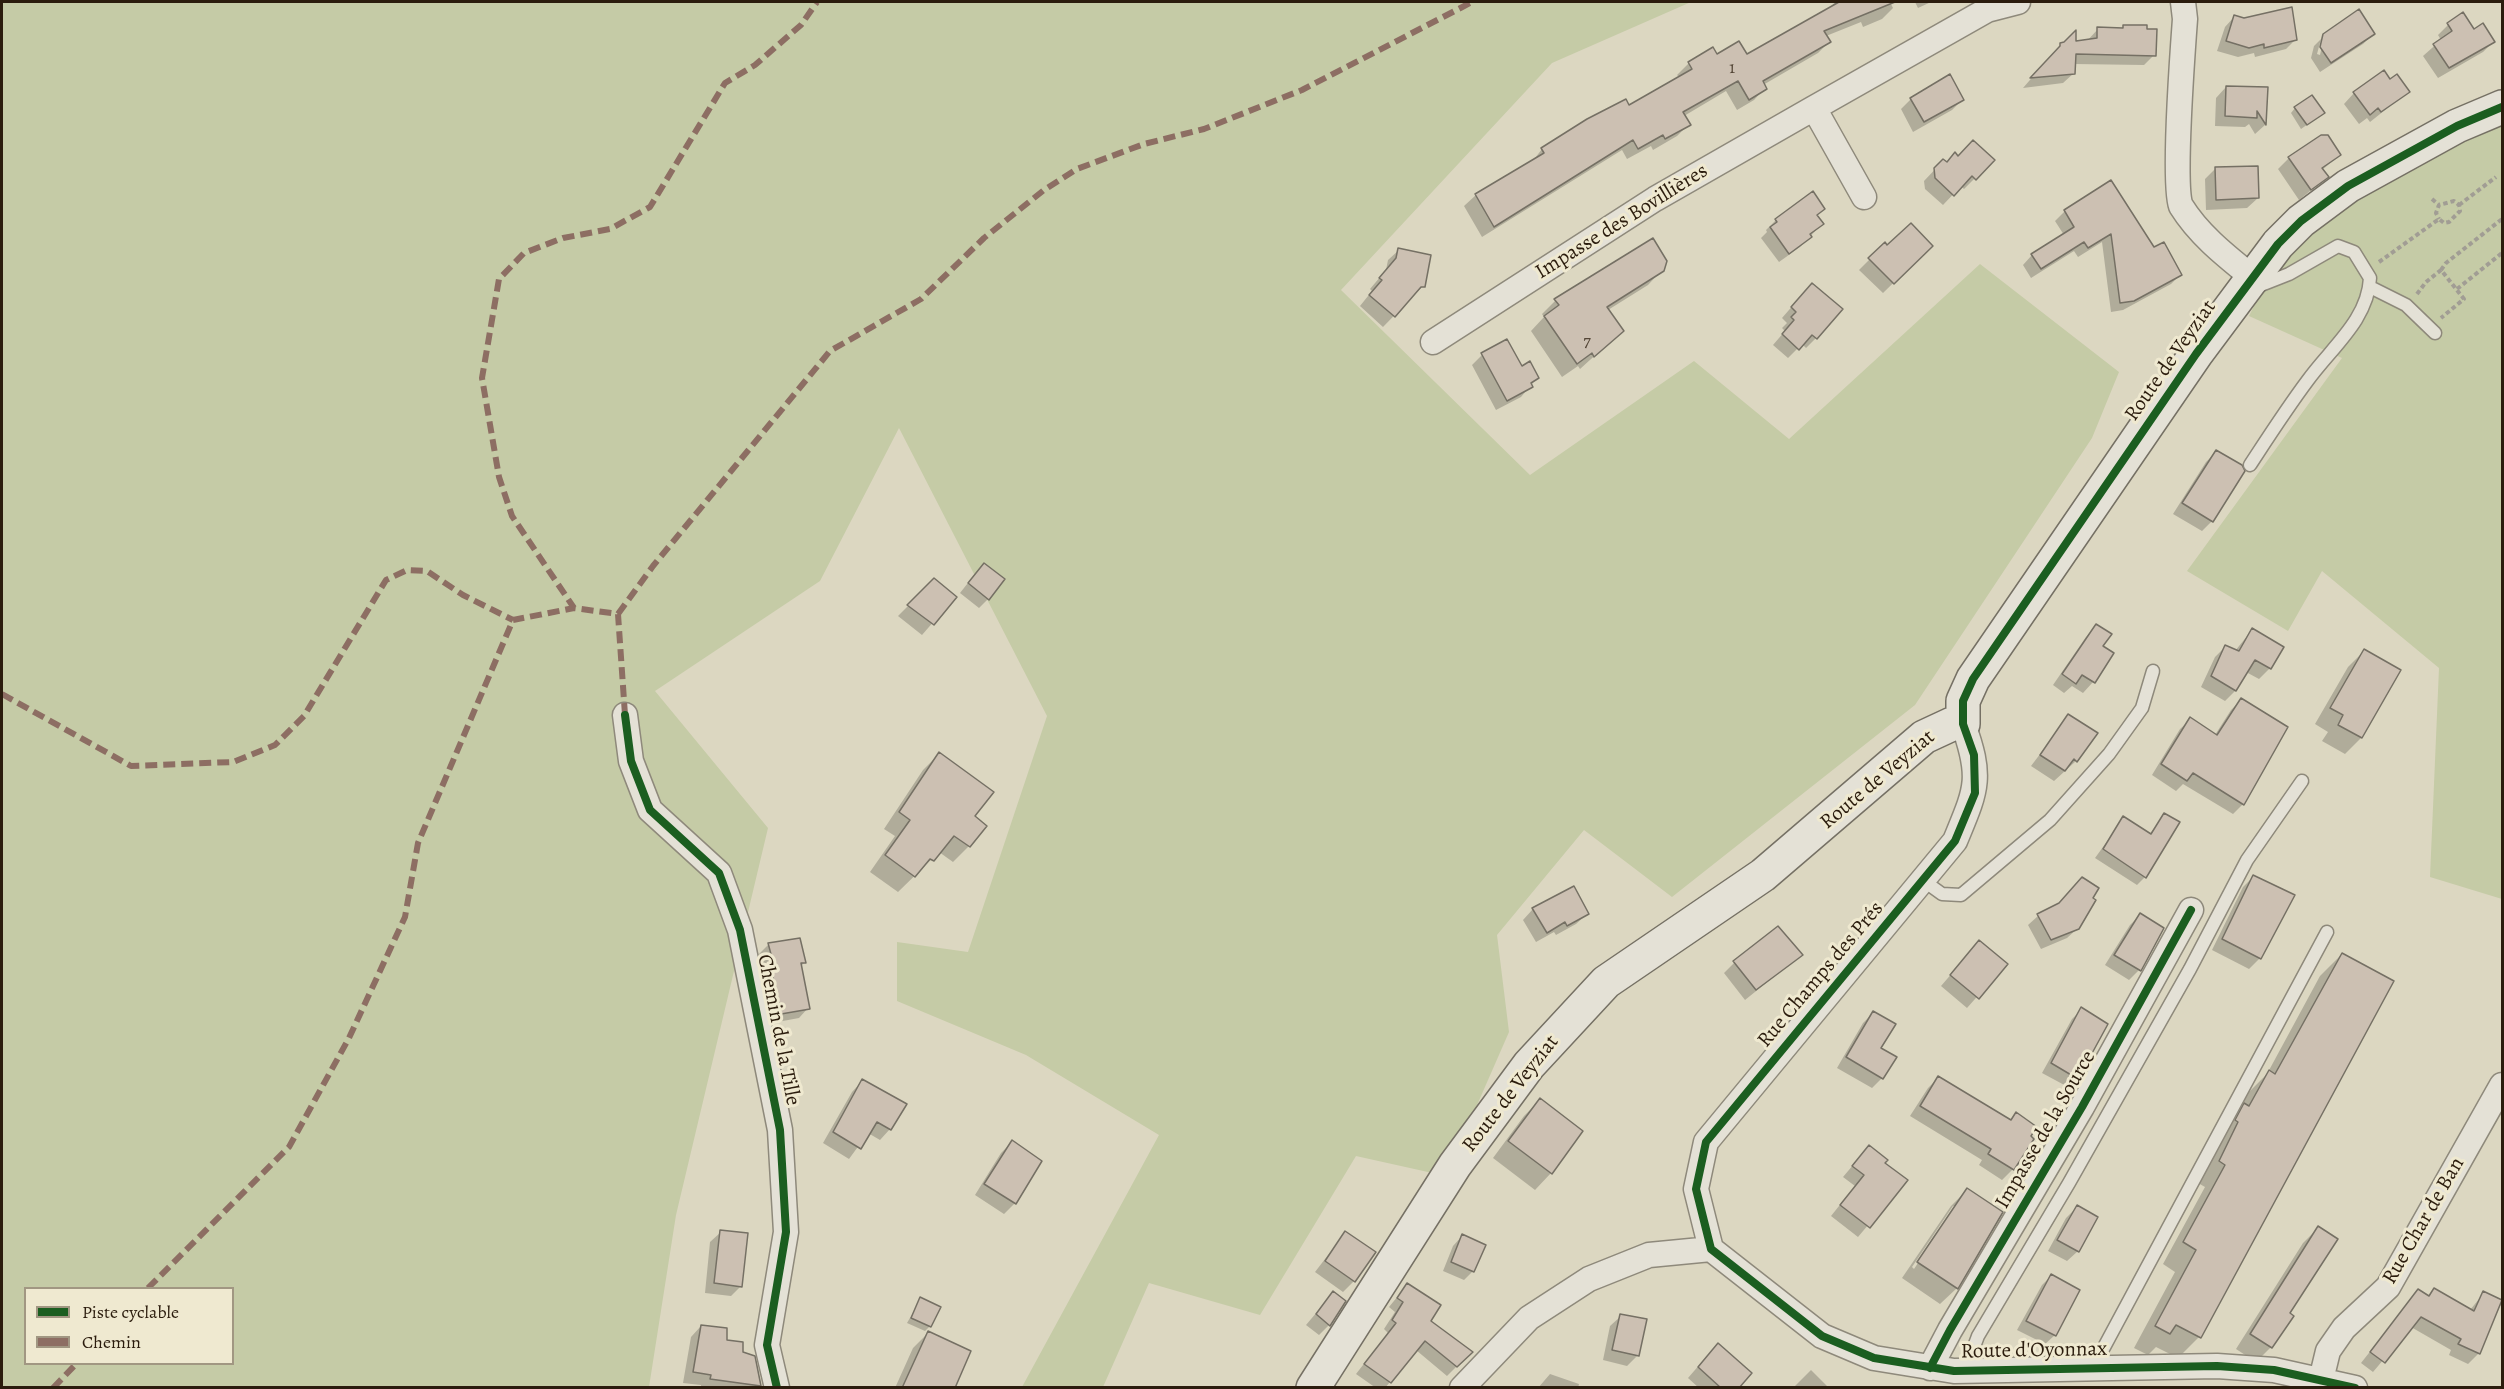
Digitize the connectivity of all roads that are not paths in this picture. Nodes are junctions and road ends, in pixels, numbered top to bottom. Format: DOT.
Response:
graph roads {
  1 [pos="2018,2"];
  2 [pos="2183,2"];
  3 [pos="2502,107"];
  4 [pos="1814,108"];
  5 [pos="1864,197"];
  6 [pos="2246,285"];
  7 [pos="2370,287"];
  8 [pos="2435,333"];
  9 [pos="1433,342"];
  10 [pos="2250,465"];
  11 [pos="2153,671"];
  12 [pos="625,715"];
  13 [pos="1963,724"];
  14 [pos="2302,782"];
  15 [pos="1924,881"];
  16 [pos="2191,910"];
  17 [pos="2326,932"];
  18 [pos="2502,1085"];
  19 [pos="1711,1249"];
  20 [pos="1930,1368"];
  21 [pos="2098,1368"];
  22 [pos="1956,1377"];
  23 [pos="2321,1380"];
  24 [pos="777,1388"];
  25 [pos="1313,1388"];
  26 [pos="1462,1388"];
  27 [pos="2355,1388"];
  1 -- 4 [label="street, Impasse des Bovillières"];
  2 -- 6 [label="street"];
  3 -- 6 [label="street, Route de Veyziat"];
  4 -- 5 [label="street"];
  4 -- 9 [label="street, Impasse des Bovillières"];
  6 -- 7 [label="lane"];
  6 -- 13 [label="street, Route de Veyziat"];
  7 -- 8 [label="lane"];
  7 -- 10 [label="lane"];
  11 -- 15 [label="lane"];
  12 -- 24 [label="street, Chemin de la Tille"];
  13 -- 15 [label="street, Rue Champs des Prés"];
  13 -- 25 [label="street, Route de Veyziat"];
  14 -- 22 [label="lane"];
  15 -- 19 [label="street, Rue Champs des Prés"];
  16 -- 20 [label="street, Impasse de la Source"];
  17 -- 21 [label="lane"];
  18 -- 23 [label="street, Rue Char de Ban"];
  19 -- 20 [label="street, Route d'Oyonnax"];
  19 -- 26 [label="street"];
  20 -- 22 [label="street, Route d'Oyonnax"];
  21 -- 22 [label="street, Route d'Oyonnax"];
  21 -- 23 [label="street, Route d'Oyonnax"];
  23 -- 27 [label="street, Route d'Oyonnax"];
}
